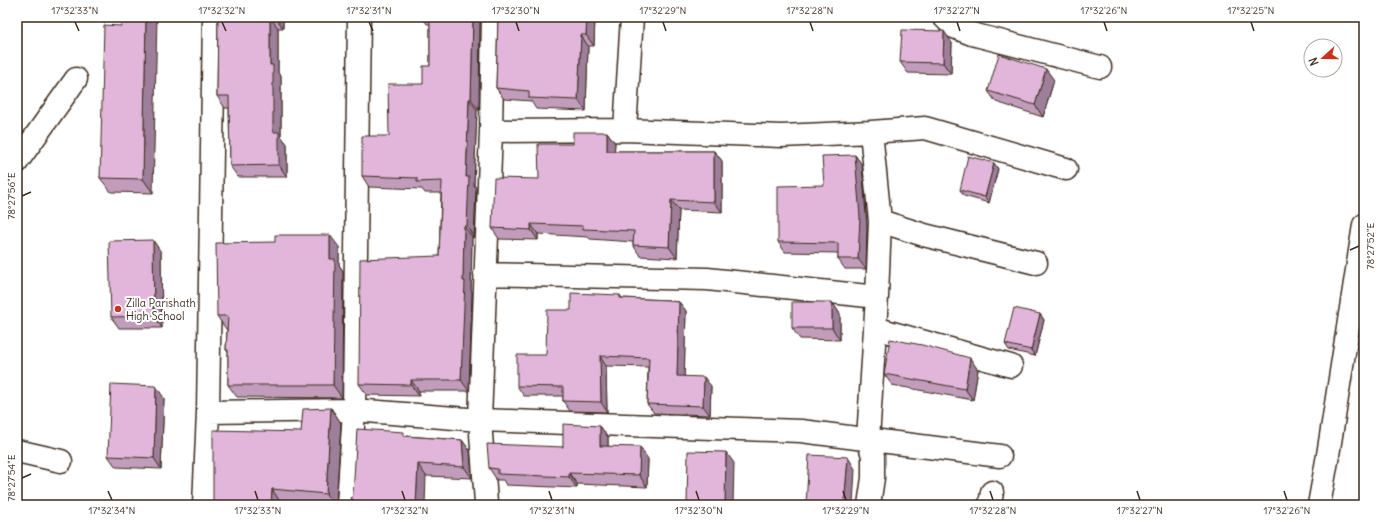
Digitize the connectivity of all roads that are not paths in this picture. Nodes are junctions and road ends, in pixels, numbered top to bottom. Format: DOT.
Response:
graph roads {
  1 [pos="214,17"];
  2 [pos="359,17"];
  3 [pos="492,17"];
  4 [pos="632,17"];
  5 [pos="944,17"];
  6 [pos="1100,67"];
  7 [pos="76,79"];
  8 [pos="626,130"];
  9 [pos="491,131"];
  10 [pos="871,132"];
  11 [pos="17,162"];
  12 [pos="1066,169"];
  13 [pos="880,221"];
  14 [pos="1364,225"];
  15 [pos="1036,264"];
  16 [pos="485,274"];
  17 [pos="877,296"];
  18 [pos="875,328"];
  19 [pos="1011,366"];
  20 [pos="354,410"];
  21 [pos="208,412"];
  22 [pos="480,420"];
  23 [pos="868,439"];
  24 [pos="17,451"];
  25 [pos="1000,456"];
  26 [pos="61,461"];
  27 [pos="486,503"];
  28 [pos="204,505"];
  29 [pos="348,505"];
  30 [pos="869,505"];
  31 [pos="1319,505"];
  1 -- 21 [label="street"];
  2 -- 20 [label="street"];
  3 -- 9 [label="street"];
  4 -- 8 [label="street"];
  5 -- 6 [label="street"];
  7 -- 11 [label="street"];
  8 -- 9 [label="street"];
  8 -- 10 [label="street"];
  9 -- 16 [label="street"];
  10 -- 12 [label="street"];
  10 -- 13 [label="street"];
  13 -- 15 [label="street"];
  13 -- 17 [label="street"];
  14 -- 31 [label="street"];
  16 -- 17 [label="street"];
  16 -- 22 [label="street"];
  17 -- 18 [label="street"];
  18 -- 19 [label="street"];
  18 -- 23 [label="street"];
  20 -- 21 [label="street"];
  20 -- 22 [label="street"];
  20 -- 29 [label="street"];
  21 -- 28 [label="street"];
  22 -- 23 [label="street"];
  22 -- 27 [label="street"];
  23 -- 25 [label="street"];
  23 -- 30 [label="street"];
  24 -- 26 [label="street"];
}
